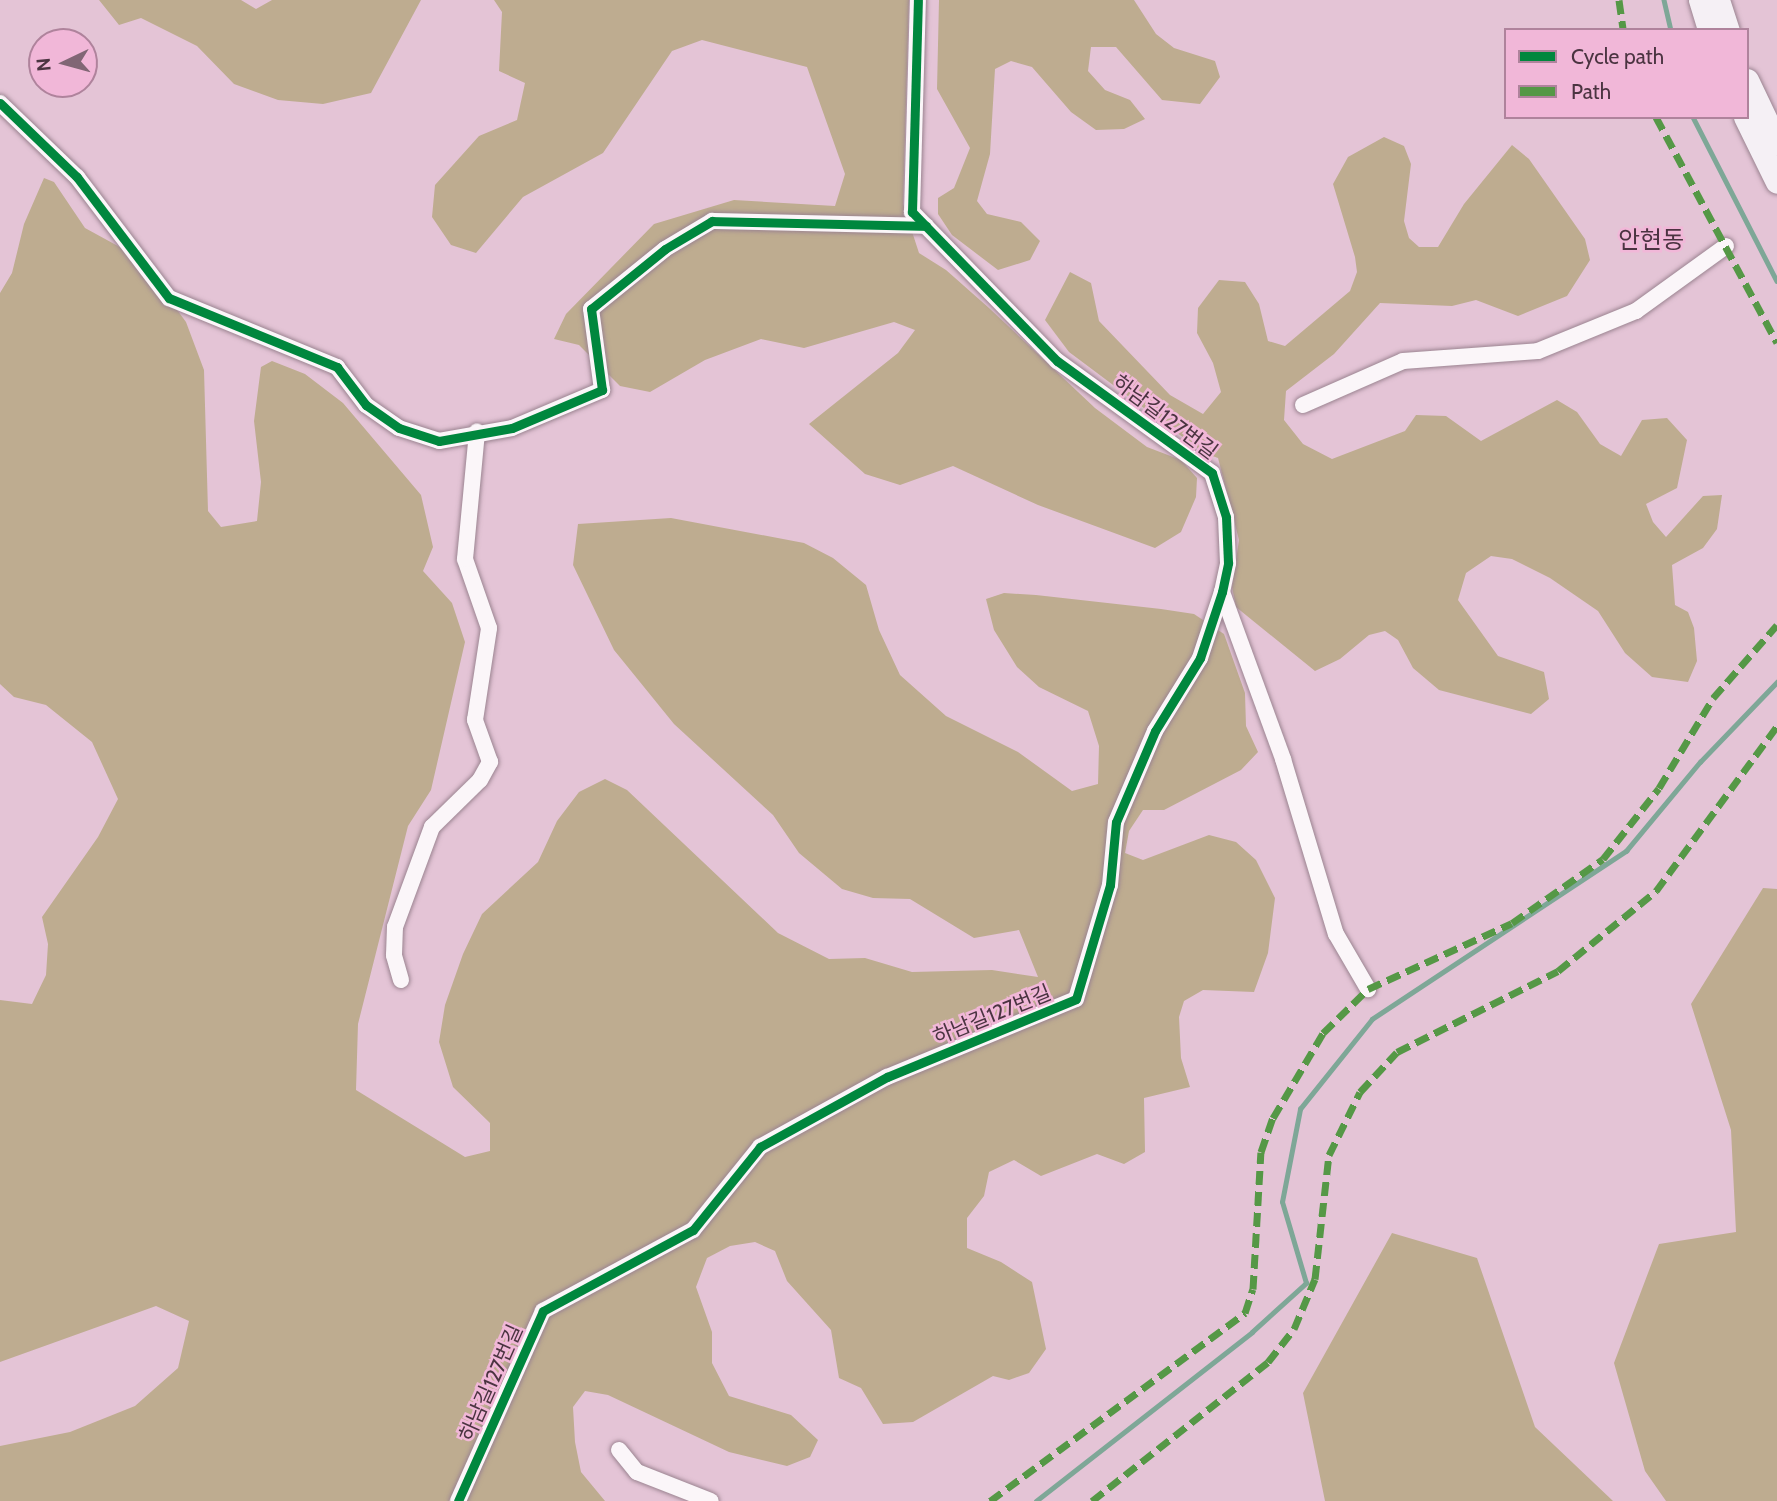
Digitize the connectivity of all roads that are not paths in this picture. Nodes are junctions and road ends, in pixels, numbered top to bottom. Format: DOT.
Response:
graph roads {
  1 [pos="918,0"];
  2 [pos="1700,0"];
  3 [pos="1718,0"];
  4 [pos="1708,28"];
  5 [pos="1727,28"];
  6 [pos="1749,84"];
  7 [pos="0,103"];
  8 [pos="1746,119"];
  9 [pos="1777,143"];
  10 [pos="1777,182"];
  11 [pos="926,226"];
  12 [pos="1726,246"];
  13 [pos="1303,405"];
  14 [pos="477,432"];
  15 [pos="1222,592"];
  16 [pos="401,980"];
  17 [pos="1368,989"];
  18 [pos="619,1450"];
  19 [pos="458,1501"];
  20 [pos="710,1501"];
  1 -- 11 [label="street, 하남길127번길"];
  2 -- 4 [label="street"];
  3 -- 5 [label="street"];
  6 -- 9 [label="street"];
  7 -- 14 [label="street"];
  8 -- 10 [label="street"];
  11 -- 14 [label="street"];
  11 -- 15 [label="street, 하남길127번길"];
  12 -- 13 [label="street"];
  14 -- 16 [label="street"];
  15 -- 17 [label="street"];
  15 -- 19 [label="street, 하남길127번길"];
  18 -- 20 [label="street"];
}
